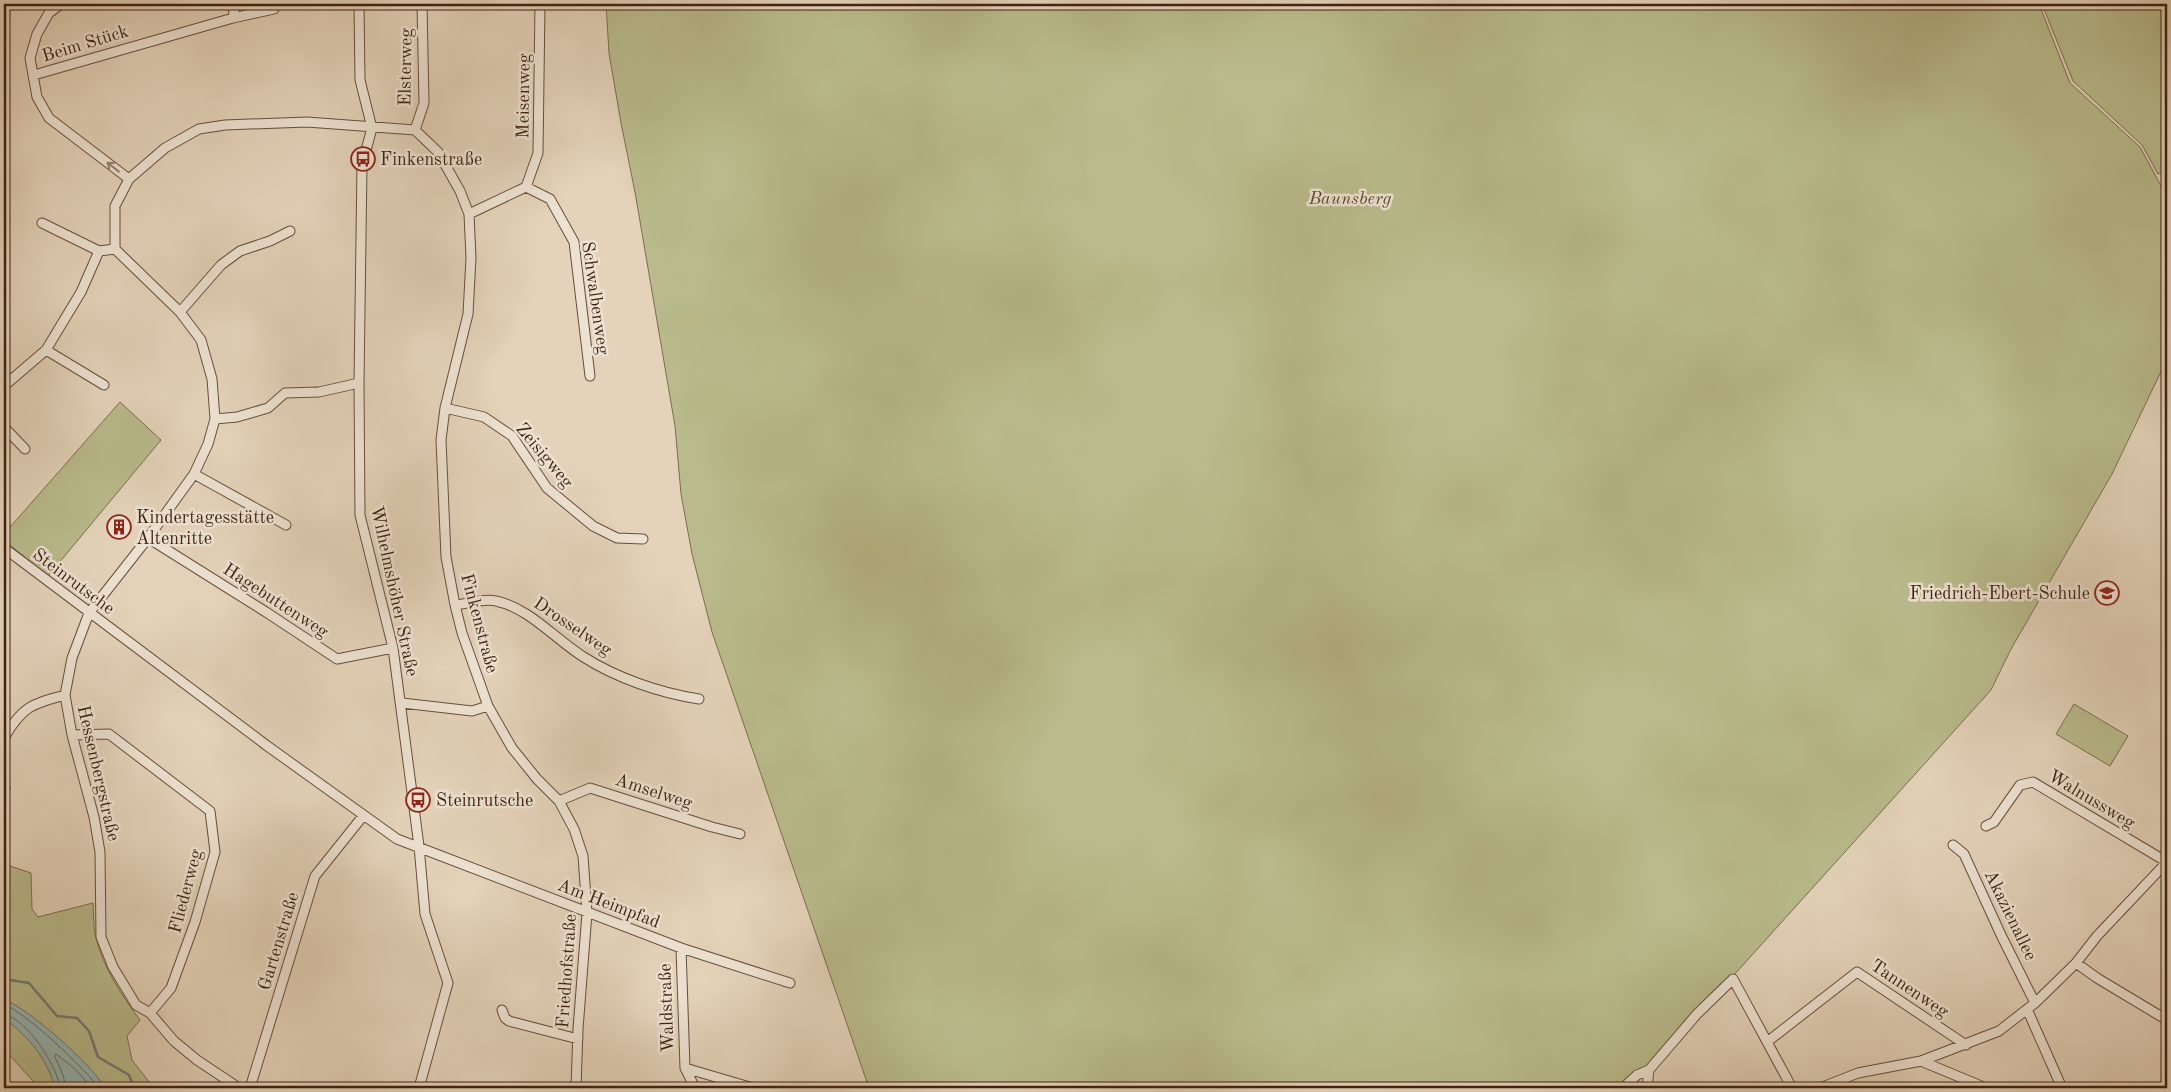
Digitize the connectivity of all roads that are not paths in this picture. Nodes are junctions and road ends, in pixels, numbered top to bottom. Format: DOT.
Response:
graph roads {
  1 [pos="61,4"];
  2 [pos="235,4"];
  3 [pos="359,4"];
  4 [pos="422,4"];
  5 [pos="540,4"];
  6 [pos="274,9"];
  7 [pos="233,18"];
  8 [pos="34,75"];
  9 [pos="372,128"];
  10 [pos="415,130"];
  11 [pos="129,179"];
  12 [pos="526,187"];
  13 [pos="469,214"];
  14 [pos="42,223"];
  15 [pos="290,231"];
  16 [pos="115,248"];
  17 [pos="99,252"];
  18 [pos="180,312"];
  19 [pos="46,350"];
  20 [pos="590,376"];
  21 [pos="359,383"];
  22 [pos="104,385"];
  23 [pos="4,386"];
  24 [pos="445,408"];
  25 [pos="215,419"];
  26 [pos="4,426"];
  27 [pos="25,449"];
  28 [pos="194,474"];
  29 [pos="286,526"];
  30 [pos="148,538"];
  31 [pos="643,539"];
  32 [pos="4,548"];
  33 [pos="455,606"];
  34 [pos="89,613"];
  35 [pos="393,648"];
  36 [pos="65,695"];
  37 [pos="699,699"];
  38 [pos="402,703"];
  39 [pos="488,706"];
  40 [pos="72,735"];
  41 [pos="4,738"];
  42 [pos="559,801"];
  43 [pos="362,816"];
  44 [pos="1986,826"];
  45 [pos="740,834"];
  46 [pos="1953,845"];
  47 [pos="419,846"];
  48 [pos="583,856"];
  49 [pos="2167,862"];
  50 [pos="587,913"];
  51 [pos="681,948"];
  52 [pos="2076,962"];
  53 [pos="790,983"];
  54 [pos="2036,1003"];
  55 [pos="502,1010"];
  56 [pos="2027,1010"];
  57 [pos="150,1013"];
  58 [pos="2167,1020"];
  59 [pos="578,1039"];
  60 [pos="1767,1042"];
  61 [pos="1966,1045"];
  62 [pos="1921,1061"];
  63 [pos="685,1068"];
  64 [pos="1649,1070"];
  65 [pos="239,1088"];
  66 [pos="250,1088"];
  67 [pos="419,1088"];
  68 [pos="576,1088"];
  69 [pos="695,1088"];
  70 [pos="753,1088"];
  71 [pos="1624,1088"];
  72 [pos="1647,1088"];
  73 [pos="1792,1088"];
  74 [pos="1820,1088"];
  75 [pos="1986,1088"];
  76 [pos="2062,1088"];
  1 -- 8 [label="street"];
  2 -- 7 [label="street"];
  3 -- 9 [label="street, Wilhelmshöher Straße"];
  4 -- 10 [label="street, Elsterweg"];
  5 -- 12 [label="street, Meisenweg"];
  6 -- 7 [label="street, Beim Stück"];
  7 -- 8 [label="street, Beim Stück"];
  11 -- 8 [label="street, one-way"];
  9 -- 10 [label="street"];
  9 -- 11 [label="street"];
  9 -- 21 [label="street, Wilhelmshöher Straße"];
  10 -- 13 [label="street, Finkenstraße"];
  11 -- 16 [label="street"];
  12 -- 13 [label="street"];
  12 -- 20 [label="street, Schwalbenweg"];
  13 -- 24 [label="street, Finkenstraße"];
  14 -- 17 [label="street"];
  15 -- 18 [label="street"];
  16 -- 17 [label="street"];
  16 -- 18 [label="street, Hessenbergstraße"];
  17 -- 19 [label="street"];
  18 -- 25 [label="street, Hessenbergstraße"];
  19 -- 22 [label="street"];
  19 -- 23 [label="street"];
  21 -- 25 [label="street"];
  21 -- 35 [label="street, Wilhelmshöher Straße"];
  24 -- 31 [label="street, Zeisigweg"];
  24 -- 33 [label="street, Finkenstraße"];
  25 -- 28 [label="street, Hessenbergstraße"];
  26 -- 27 [label="street"];
  28 -- 29 [label="street"];
  28 -- 30 [label="street, Hessenbergstraße"];
  30 -- 34 [label="street, Hessenbergstraße"];
  30 -- 35 [label="street, Hagebuttenweg"];
  32 -- 34 [label="street, Steinrutsche"];
  33 -- 37 [label="street, Drosselweg"];
  33 -- 39 [label="street, Finkenstraße"];
  34 -- 36 [label="street, Hessenbergstraße"];
  34 -- 43 [label="street, Steinrutsche"];
  35 -- 38 [label="street, Wilhelmshöher Straße"];
  36 -- 40 [label="street, Hessenbergstraße"];
  36 -- 41 [label="street"];
  38 -- 39 [label="street"];
  38 -- 47 [label="street, Wilhelmshöher Straße"];
  39 -- 42 [label="street, Finkenstraße"];
  40 -- 57 [label="street, Hessenbergstraße"];
  40 -- 57 [label="street, Fliederweg"];
  42 -- 45 [label="street, Amselweg"];
  42 -- 48 [label="street, Finkenstraße"];
  43 -- 47 [label="street, Steinrutsche"];
  43 -- 66 [label="street, Gartenstraße"];
  44 -- 49 [label="street, Walnussweg"];
  46 -- 54 [label="street, Akazienallee"];
  47 -- 50 [label="street, Am Heimpfad"];
  47 -- 67 [label="street, Wilhelmshöher Straße"];
  48 -- 50 [label="street, Friedhofstraße"];
  49 -- 52 [label="street"];
  50 -- 51 [label="street, Am Heimpfad"];
  50 -- 59 [label="street, Friedhofstraße"];
  51 -- 53 [label="street, Am Heimpfad"];
  51 -- 63 [label="street, Waldstraße"];
  52 -- 54 [label="street"];
  52 -- 58 [label="street"];
  54 -- 56 [label="street"];
  55 -- 59 [label="street"];
  56 -- 61 [label="street"];
  56 -- 76 [label="street"];
  57 -- 65 [label="street, Hessenbergstraße"];
  59 -- 68 [label="street, Friedhofstraße"];
  60 -- 61 [label="street, Tannenweg"];
  60 -- 64 [label="street"];
  60 -- 73 [label="street"];
  61 -- 62 [label="street"];
  62 -- 74 [label="street"];
  62 -- 75 [label="street"];
  63 -- 69 [label="street, Waldstraße"];
  63 -- 70 [label="street, Waldstraße"];
  64 -- 71 [label="street"];
  64 -- 72 [label="street"];
}
